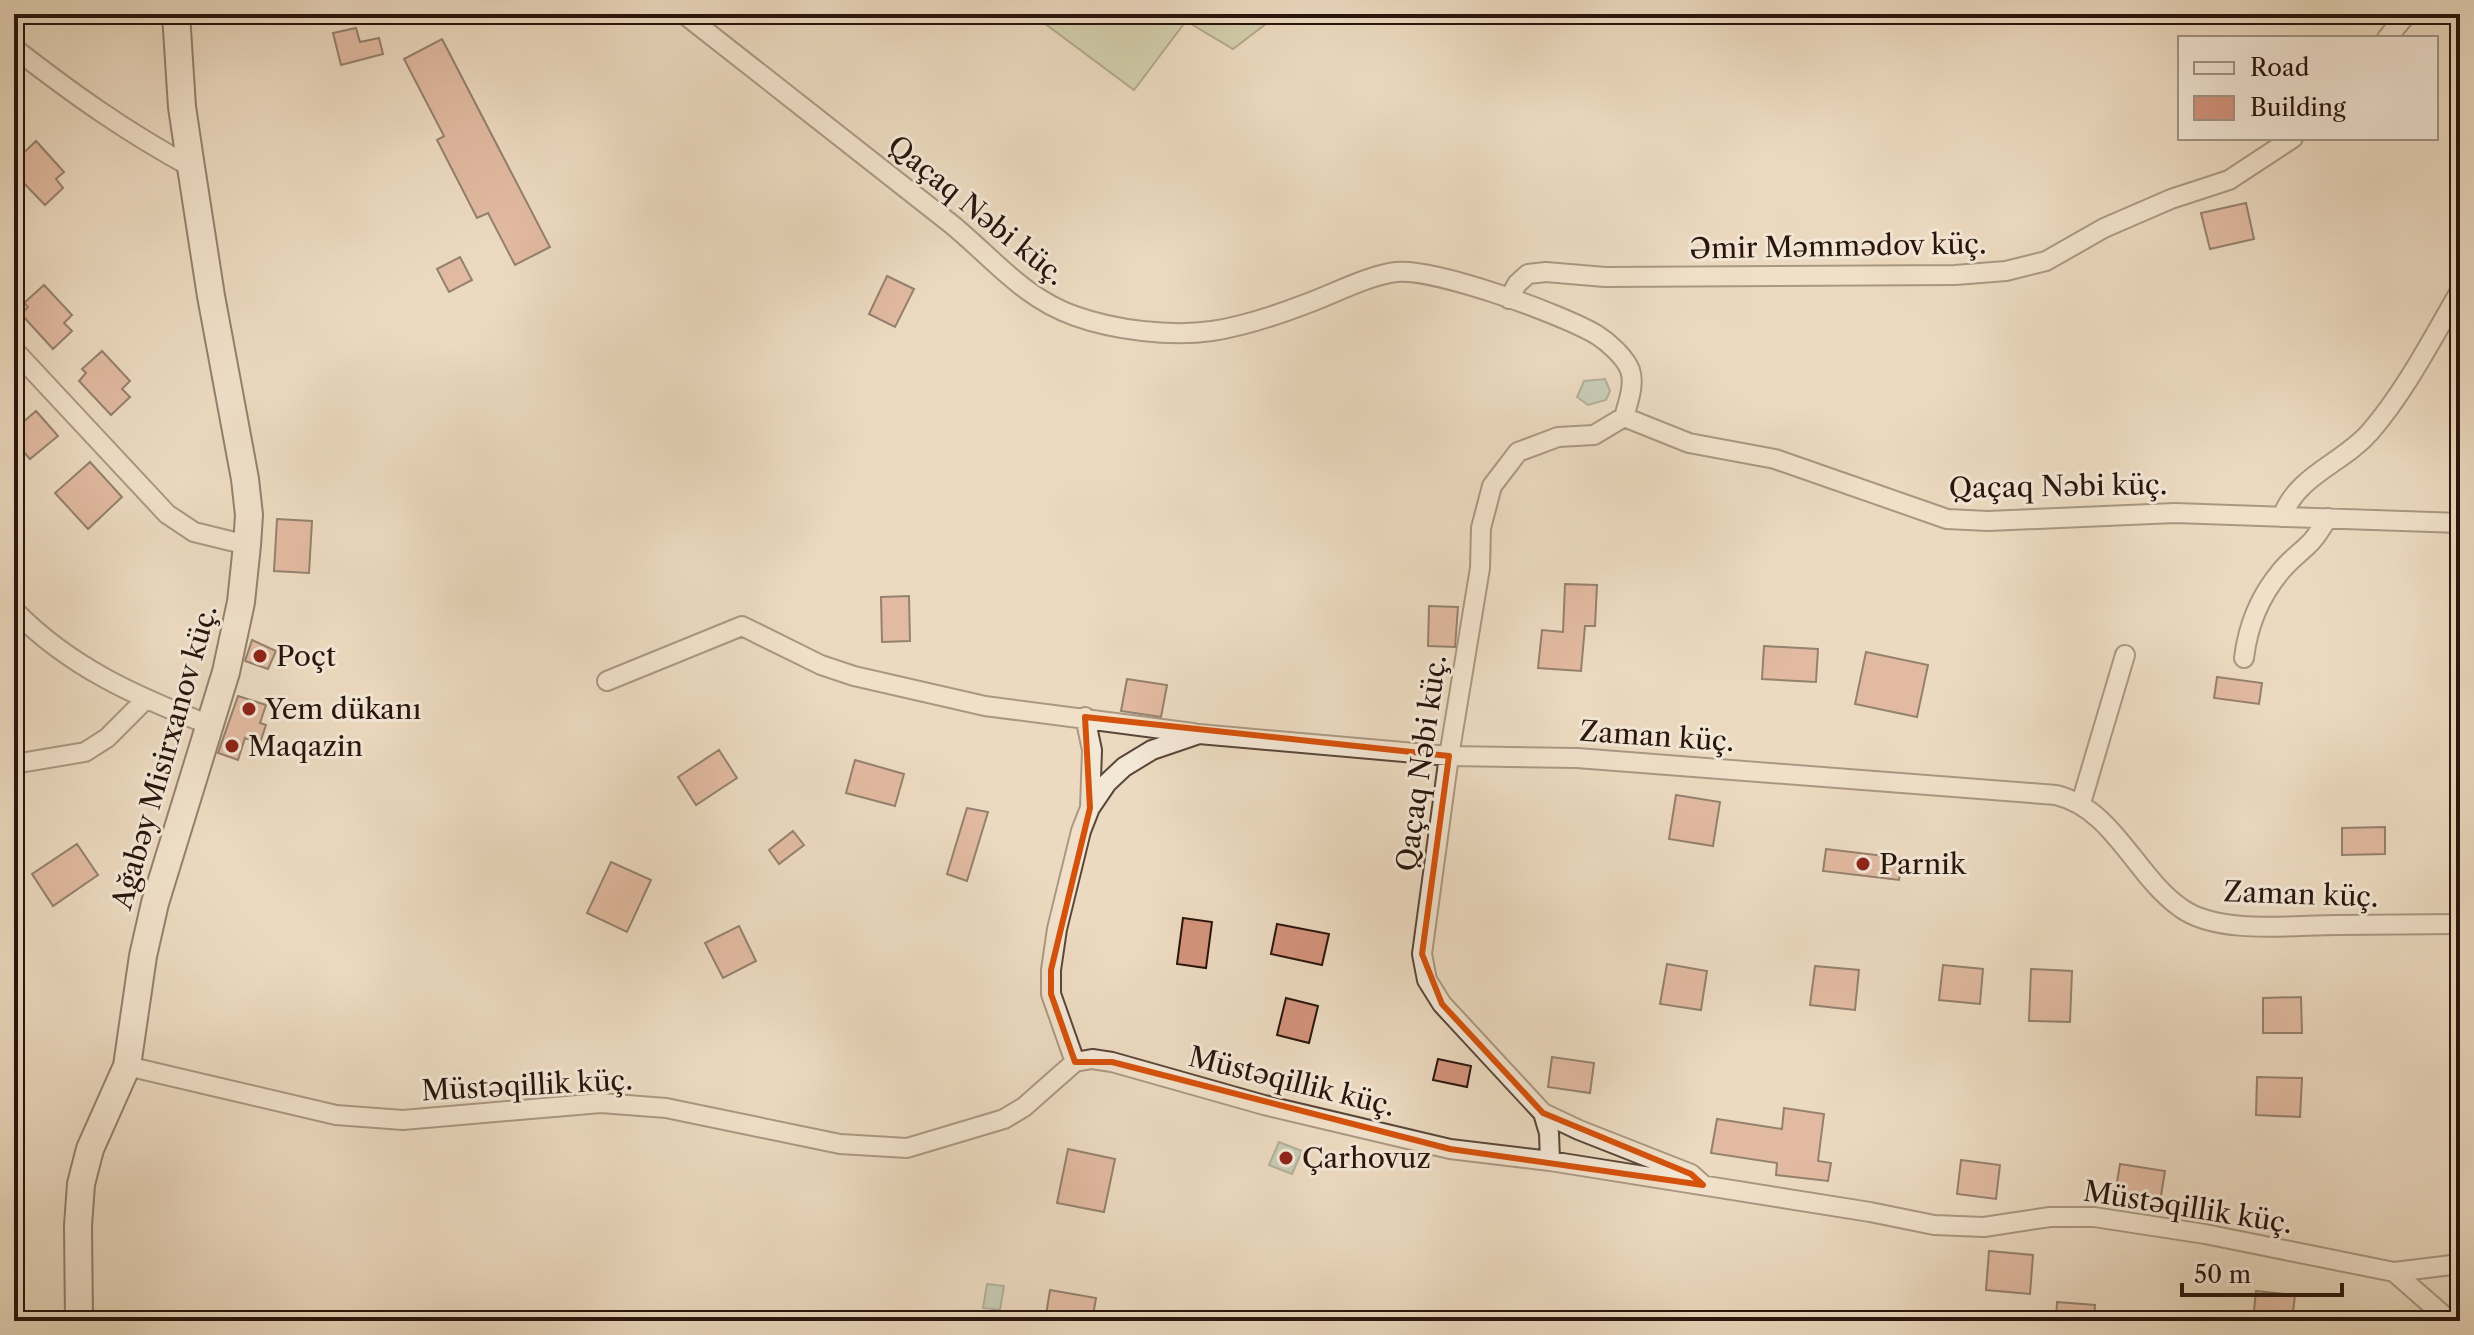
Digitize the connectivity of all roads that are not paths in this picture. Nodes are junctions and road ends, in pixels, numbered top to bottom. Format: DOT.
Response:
graph roads {
  1 [pos="176,14"];
  2 [pos="684,14"];
  3 [pos="2407,14"];
  4 [pos="2389,36"];
  5 [pos="14,48"];
  6 [pos="2290,140"];
  7 [pos="191,167"];
  8 [pos="2460,291"];
  9 [pos="1509,299"];
  10 [pos="14,350"];
  11 [pos="1624,417"];
  12 [pos="2282,517"];
  13 [pos="2328,518"];
  14 [pos="2460,523"];
  15 [pos="247,545"];
  16 [pos="14,610"];
  17 [pos="2125,655"];
  18 [pos="2244,658"];
  19 [pos="607,681"];
  20 [pos="145,700"];
  21 [pos="1085,717"];
  22 [pos="210,725"];
  23 [pos="1199,734"];
  24 [pos="1449,756"];
  25 [pos="14,764"];
  26 [pos="2081,803"];
  27 [pos="1090,808"];
  28 [pos="2460,924"];
  29 [pos="1075,1062"];
  30 [pos="127,1066"];
  31 [pos="1543,1113"];
  32 [pos="1550,1161"];
  33 [pos="1703,1185"];
  34 [pos="2460,1264"];
  35 [pos="2394,1272"];
  36 [pos="79,1321"];
  37 [pos="2450,1321"];
  1 -- 7 [label="street, Ağabəy Misirxanov küç."];
  2 -- 9 [label="street, Qaçaq Nəbi küç."];
  3 -- 4 [label="street"];
  5 -- 7 [label="street"];
  6 -- 9 [label="street, Əmir Məmmədov küç."];
  7 -- 15 [label="street, Ağabəy Misirxanov küç."];
  8 -- 12 [label="street"];
  9 -- 11 [label="street, Qaçaq Nəbi küç."];
  10 -- 15 [label="street"];
  11 -- 12 [label="street, Qaçaq Nəbi küç."];
  11 -- 24 [label="street, Qaçaq Nəbi küç."];
  12 -- 13 [label="street, Qaçaq Nəbi küç."];
  13 -- 14 [label="street, Qaçaq Nəbi küç."];
  13 -- 18 [label="street"];
  15 -- 22 [label="street, Ağabəy Misirxanov küç."];
  16 -- 20 [label="street"];
  17 -- 26 [label="street"];
  19 -- 21 [label="street"];
  20 -- 22 [label="street"];
  20 -- 25 [label="street"];
  21 -- 23 [label="street"];
  21 -- 27 [label="street"];
  22 -- 30 [label="street, Ağabəy Misirxanov küç."];
  23 -- 24 [label="street, Zaman küç."];
  23 -- 27 [label="street, Zaman küç."];
  24 -- 26 [label="street, Zaman küç."];
  24 -- 31 [label="street, Qaçaq Nəbi küç."];
  26 -- 28 [label="street, Zaman küç."];
  27 -- 29 [label="street, Zaman küç."];
  29 -- 30 [label="street, Müstəqillik küç."];
  29 -- 32 [label="street, Müstəqillik küç."];
  30 -- 36 [label="street, Ağabəy Misirxanov küç."];
  31 -- 32 [label="street"];
  31 -- 33 [label="street"];
  32 -- 33 [label="street, Müstəqillik küç."];
  33 -- 35 [label="street, Müstəqillik küç."];
  34 -- 35 [label="street"];
  35 -- 37 [label="street, Müstəqillik küç."];
}
